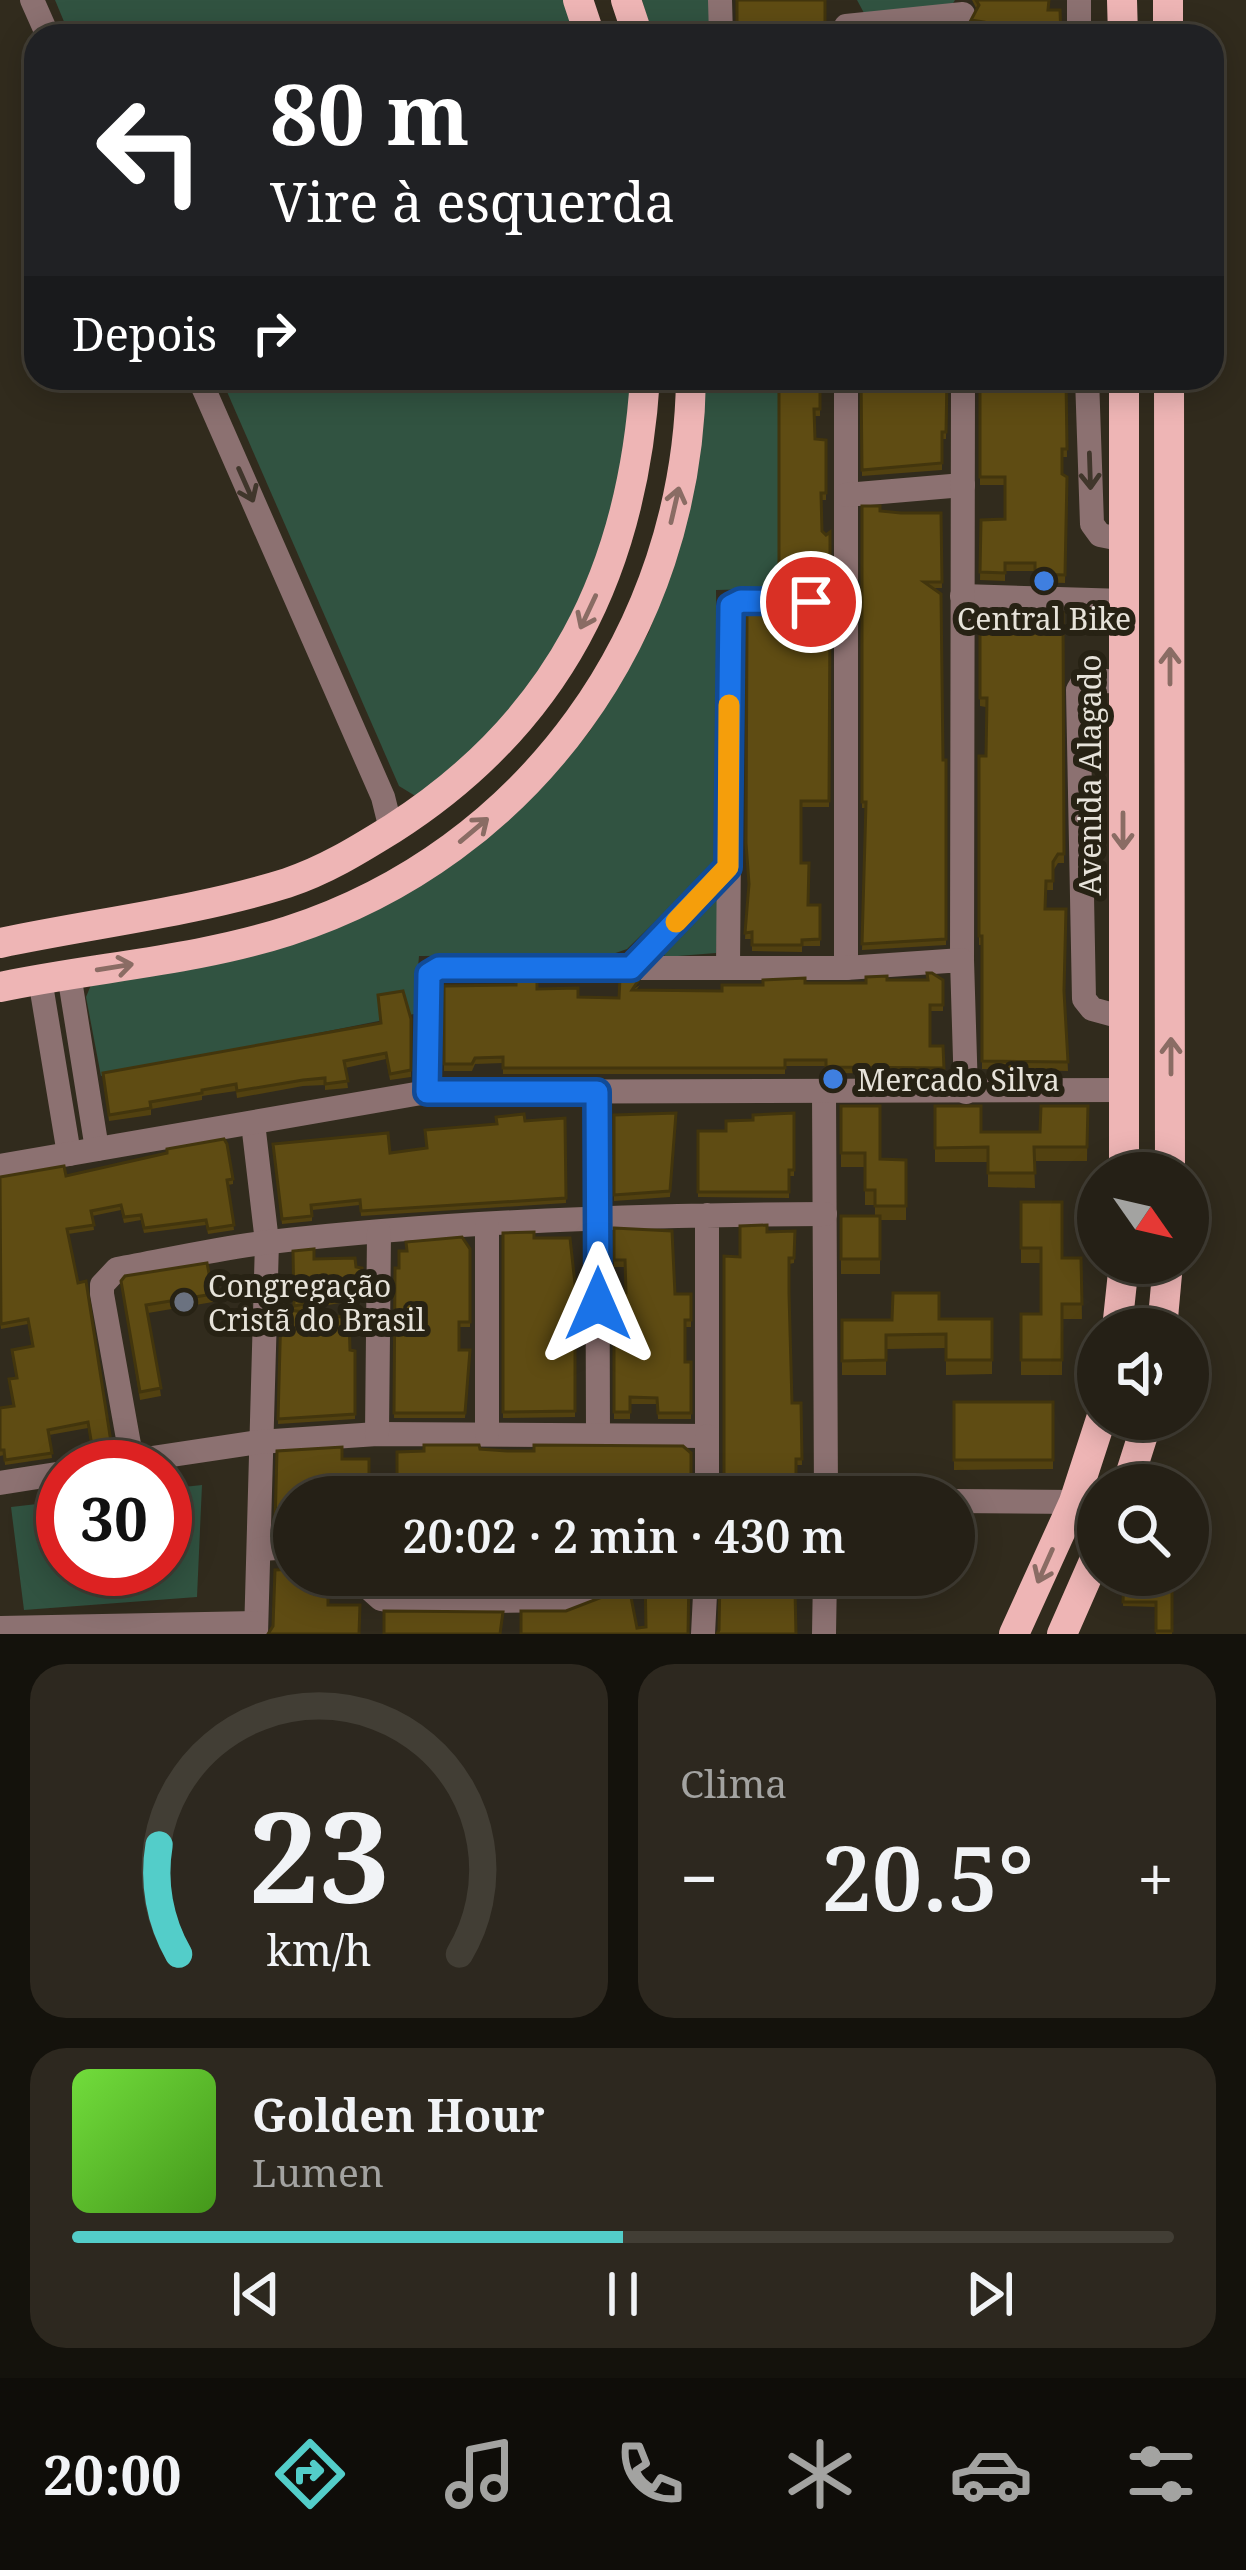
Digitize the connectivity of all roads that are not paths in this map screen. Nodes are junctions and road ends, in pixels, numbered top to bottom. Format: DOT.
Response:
graph roads {
  1 [pos="963,17"];
  2 [pos="846,20"];
  3 [pos="204,390"];
  4 [pos="643,390"];
  5 [pos="691,390"];
  6 [pos="846,390"];
  7 [pos="963,390"];
  8 [pos="1087,390"];
  9 [pos="1124,390"];
  10 [pos="1169,390"];
  11 [pos="962,485"];
  12 [pos="846,495"];
  13 [pos="1125,540"];
  14 [pos="962,596"];
  15 [pos="1125,601"];
  16 [pos="846,602"];
  17 [pos="1125,682"];
  18 [pos="1123,751"];
  19 [pos="1170,758"];
  20 [pos="391,829"];
  21 [pos="356,854"];
  22 [pos="728,867"];
  23 [pos="290,882"];
  24 [pos="358,904"];
  25 [pos="280,934"];
  26 [pos="0,943"];
  27 [pos="962,961"];
  28 [pos="631,968"];
  29 [pos="728,968"];
  30 [pos="846,968"];
  31 [pos="54,976"];
  32 [pos="0,987"];
  33 [pos="1125,1018"];
  34 [pos="1125,1090"];
  35 [pos="427,1092"];
  36 [pos="597,1092"];
  37 [pos="824,1092"];
  38 [pos="966,1092"];
  39 [pos="253,1123"];
  40 [pos="98,1149"];
  41 [pos="1124,1152"];
  42 [pos="1169,1152"];
  43 [pos="69,1154"];
  44 [pos="0,1166"];
  45 [pos="825,1214"];
  46 [pos="706,1215"];
  47 [pos="597,1216"];
  48 [pos="487,1225"];
  49 [pos="379,1233"];
  50 [pos="267,1242"];
  51 [pos="1136,1284"];
  52 [pos="1160,1284"];
  53 [pos="376,1434"];
  54 [pos="487,1434"];
  55 [pos="598,1435"];
  56 [pos="707,1436"];
  57 [pos="128,1440"];
  58 [pos="1096,1440"];
  59 [pos="259,1442"];
  60 [pos="192,1452"];
  61 [pos="707,1476"];
  62 [pos="826,1476"];
  63 [pos="36,1477"];
  64 [pos="0,1484"];
  65 [pos="975,1501"];
  66 [pos="1074,1502"];
  67 [pos="273,1548"];
  68 [pos="261,1549"];
  69 [pos="377,1596"];
  70 [pos="578,1596"];
  71 [pos="705,1596"];
  72 [pos="825,1596"];
  73 [pos="1079,1596"];
  74 [pos="256,1629"];
  75 [pos="0,1630"];
  76 [pos="150,1631"];
  77 [pos="703,1634"];
  78 [pos="824,1634"];
  79 [pos="1015,1634"];
  80 [pos="1062,1634"];
  1 -- 2 [label="street"];
  3 -- 20 [label="street, one-way"];
  4 -- 20 [label="main road, one-way"];
  24 -- 5 [label="main road, one-way"];
  6 -- 12 [label="street"];
  7 -- 11 [label="street"];
  8 -- 13 [label="street, one-way"];
  9 -- 13 [label="main road, Avenida Alagado"];
  19 -- 10 [label="main road, one-way"];
  11 -- 12 [label="street"];
  11 -- 14 [label="street"];
  12 -- 16 [label="street"];
  13 -- 15 [label="main road, Avenida Alagado"];
  14 -- 15 [label="street"];
  14 -- 27 [label="street"];
  15 -- 17 [label="main road, Avenida Alagado"];
  16 -- 22 [label="street"];
  16 -- 30 [label="street"];
  17 -- 18 [label="main road, Avenida Alagado"];
  17 -- 33 [label="street"];
  18 -- 19 [label="main road"];
  18 -- 33 [label="main road, Avenida Alagado, one-way"];
  42 -- 19 [label="main road, one-way"];
  20 -- 21 [label="main road"];
  21 -- 23 [label="main road"];
  21 -- 24 [label="main road"];
  22 -- 28 [label="street"];
  22 -- 29 [label="street"];
  23 -- 25 [label="main road"];
  23 -- 26 [label="main road"];
  24 -- 25 [label="main road"];
  31 -- 25 [label="main road, one-way"];
  27 -- 30 [label="street"];
  27 -- 38 [label="street"];
  28 -- 29 [label="street"];
  28 -- 35 [label="street"];
  29 -- 30 [label="street"];
  31 -- 32 [label="main road"];
  31 -- 40 [label="street"];
  31 -- 43 [label="street"];
  33 -- 34 [label="main road, Avenida Alagado"];
  34 -- 38 [label="street"];
  34 -- 41 [label="main road, Avenida Alagado"];
  35 -- 36 [label="street"];
  35 -- 39 [label="street"];
  36 -- 37 [label="street"];
  36 -- 47 [label="street"];
  37 -- 38 [label="street"];
  37 -- 45 [label="street"];
  39 -- 40 [label="street"];
  39 -- 50 [label="street"];
  40 -- 43 [label="street"];
  43 -- 44 [label="street"];
  45 -- 46 [label="street"];
  45 -- 62 [label="street"];
  46 -- 47 [label="street"];
  46 -- 56 [label="street"];
  47 -- 48 [label="street"];
  47 -- 55 [label="street"];
  48 -- 49 [label="street"];
  48 -- 54 [label="street"];
  49 -- 50 [label="street"];
  49 -- 53 [label="street"];
  50 -- 57 [label="street"];
  50 -- 59 [label="street"];
  51 -- 52 [label="main road"];
  53 -- 54 [label="street"];
  53 -- 59 [label="street"];
  54 -- 55 [label="street"];
  55 -- 56 [label="street"];
  56 -- 61 [label="street"];
  58 -- 66 [label="main road"];
  59 -- 60 [label="street"];
  59 -- 68 [label="street"];
  63 -- 64 [label="street"];
  65 -- 66 [label="street"];
  66 -- 79 [label="main road, one-way"];
  67 -- 68 [label="street"];
  68 -- 74 [label="street"];
  69 -- 70 [label="street"];
  71 -- 77 [label="street"];
  72 -- 78 [label="street"];
  73 -- 80 [label="main road"];
  74 -- 76 [label="street"];
  75 -- 76 [label="street"];
}
